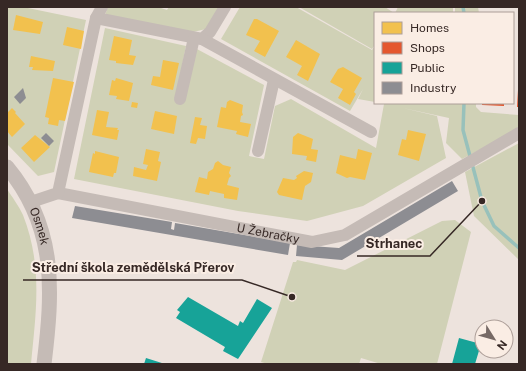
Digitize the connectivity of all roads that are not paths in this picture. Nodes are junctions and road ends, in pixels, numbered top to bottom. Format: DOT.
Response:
graph roads {
  1 [pos="102,7"];
  2 [pos="225,7"];
  3 [pos="96,18"];
  4 [pos="198,39"];
  5 [pos="274,80"];
  6 [pos="180,98"];
  7 [pos="371,132"];
  8 [pos="519,133"];
  9 [pos="258,151"];
  10 [pos="7,167"];
  11 [pos="58,193"];
  12 [pos="31,202"];
  13 [pos="44,364"];
  1 -- 3 [label="street"];
  2 -- 4 [label="street"];
  3 -- 4 [label="street"];
  3 -- 11 [label="street"];
  4 -- 5 [label="street"];
  4 -- 6 [label="street"];
  5 -- 7 [label="street"];
  5 -- 9 [label="street"];
  8 -- 11 [label="street, U Žebračky"];
  10 -- 12 [label="street, Osmek"];
  11 -- 12 [label="street, U Žebračky"];
  12 -- 13 [label="street, Osmek"];
}
